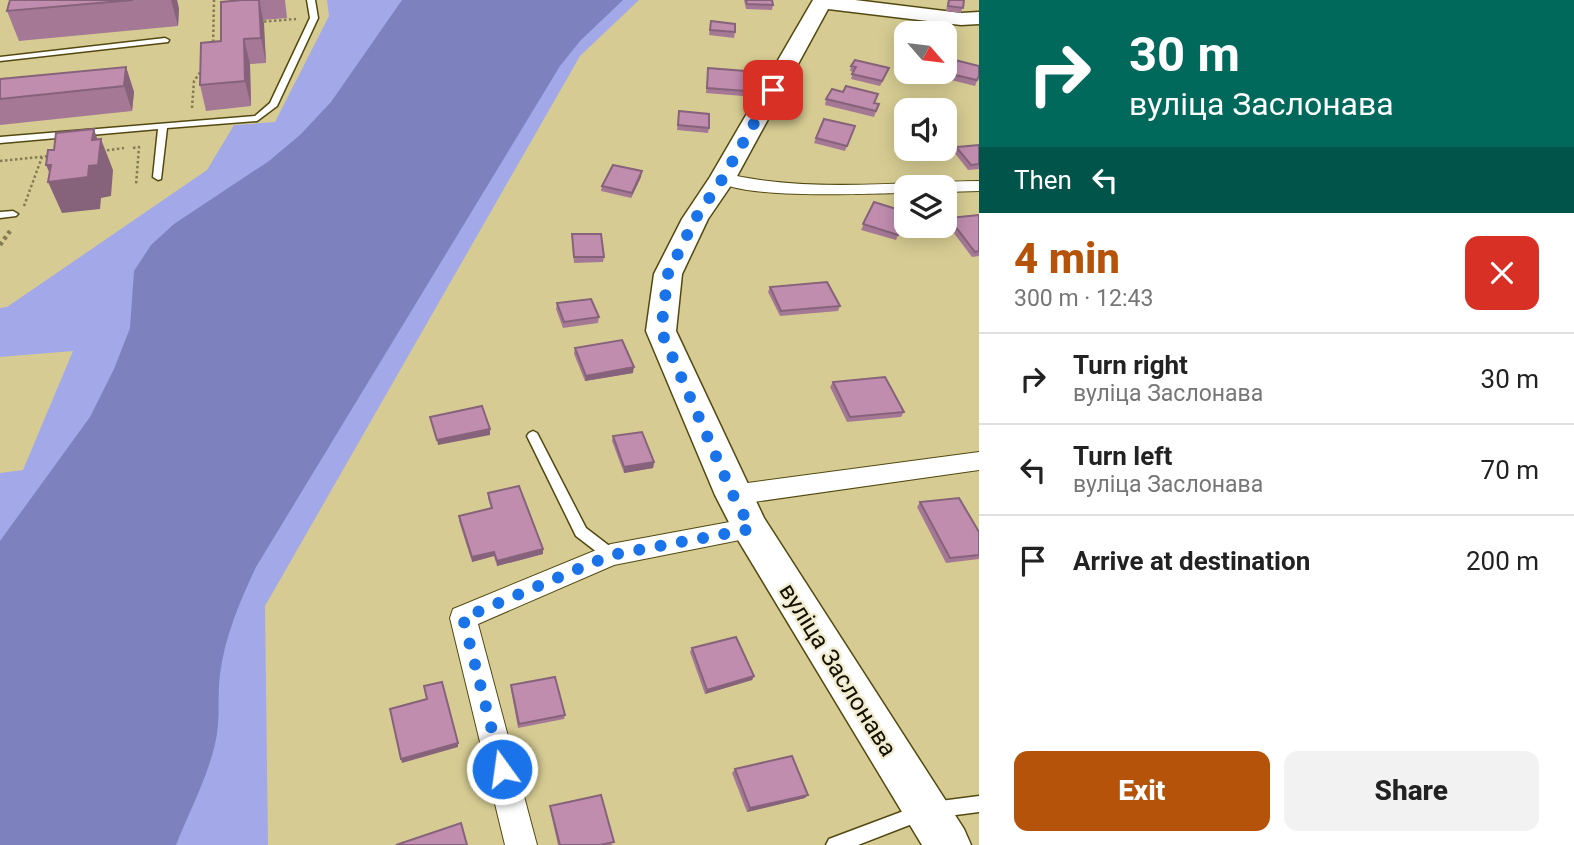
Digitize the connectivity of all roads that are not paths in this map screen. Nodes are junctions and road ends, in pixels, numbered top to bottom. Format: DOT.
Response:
graph roads {
  1 [pos="311,0"];
  2 [pos="832,1"];
  3 [pos="979,18"];
  4 [pos="165,40"];
  5 [pos="0,58"];
  6 [pos="163,126"];
  7 [pos="0,140"];
  8 [pos="158,177"];
  9 [pos="723,178"];
  10 [pos="979,186"];
  11 [pos="13,214"];
  12 [pos="0,215"];
  13 [pos="534,436"];
  14 [pos="979,461"];
  15 [pos="733,495"];
  16 [pos="751,529"];
  17 [pos="611,555"];
  18 [pos="979,804"];
  19 [pos="925,811"];
  20 [pos="521,845"];
  21 [pos="835,845"];
  22 [pos="948,845"];
  1 -- 6 [label="lane"];
  2 -- 3 [label="street"];
  2 -- 9 [label="street, вуліца Заслонава"];
  4 -- 5 [label="lane"];
  6 -- 7 [label="lane"];
  6 -- 8 [label="lane"];
  9 -- 10 [label="street"];
  9 -- 15 [label="street, вуліца Заслонава"];
  11 -- 12 [label="lane"];
  13 -- 17 [label="lane"];
  14 -- 15 [label="street"];
  15 -- 16 [label="street, вуліца Заслонава"];
  16 -- 17 [label="street"];
  16 -- 19 [label="street, вуліца Заслонава"];
  17 -- 20 [label="street"];
  18 -- 19 [label="lane"];
  19 -- 21 [label="lane"];
  19 -- 22 [label="street, вуліца Заслонава"];
}
